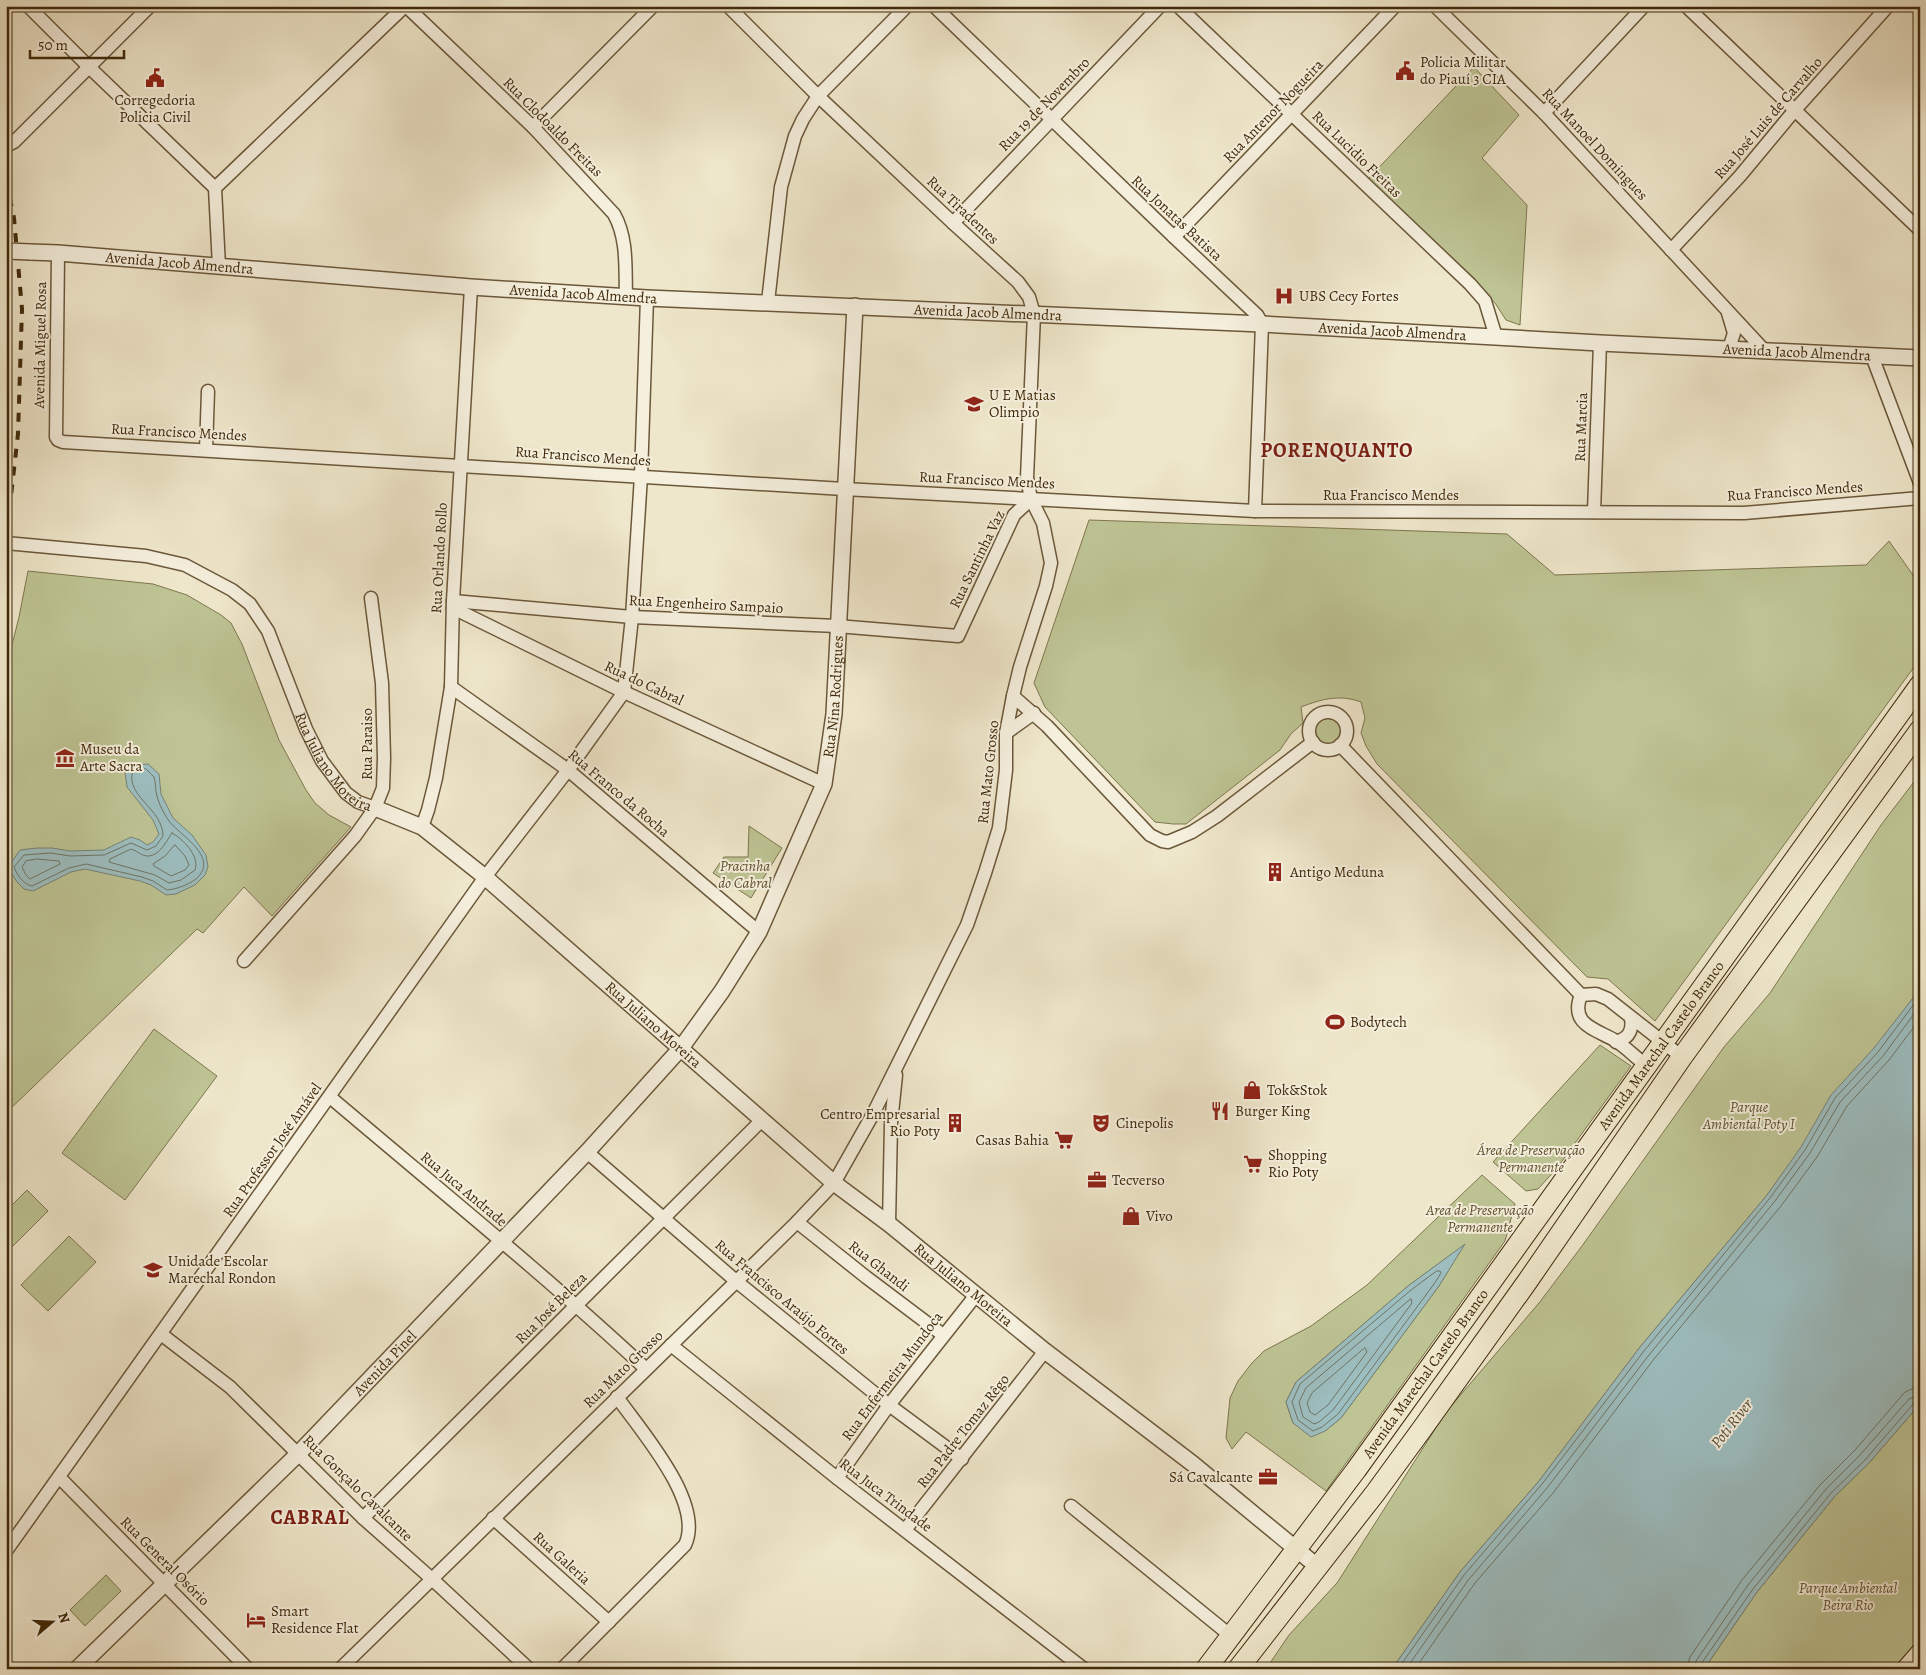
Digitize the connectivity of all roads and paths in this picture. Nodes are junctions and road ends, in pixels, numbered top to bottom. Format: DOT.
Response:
graph roads {
  1 [pos="28,6"];
  2 [pos="150,6"];
  3 [pos="405,6"];
  4 [pos="652,6"];
  5 [pos="728,6"];
  6 [pos="907,6"];
  7 [pos="934,6"];
  8 [pos="1160,6"];
  9 [pos="1178,6"];
  10 [pos="1395,6"];
  11 [pos="1435,6"];
  12 [pos="1644,6"];
  13 [pos="1686,6"];
  14 [pos="1888,6"];
  15 [pos="88,66"];
  16 [pos="818,96"];
  17 [pos="1794,111"];
  18 [pos="1544,113"];
  19 [pos="1292,114"];
  20 [pos="1051,120"];
  21 [pos="533,128"];
  22 [pos="6,146"];
  23 [pos="215,188"];
  24 [pos="952,223"];
  25 [pos="1920,230"];
  26 [pos="1174,238"];
  27 [pos="1671,250"];
  28 [pos="7,251"];
  29 [pos="58,253"];
  30 [pos="219,267"];
  31 [pos="471,287"];
  32 [pos="626,296"];
  33 [pos="647,298"];
  34 [pos="768,302"];
  35 [pos="854,306"];
  36 [pos="1726,309"];
  37 [pos="1034,314"];
  38 [pos="1262,324"];
  39 [pos="1496,337"];
  40 [pos="1600,343"];
  41 [pos="1729,349"];
  42 [pos="1764,350"];
  43 [pos="1872,356"];
  44 [pos="1920,358"];
  45 [pos="208,391"];
  46 [pos="56,437"];
  47 [pos="206,450"];
  48 [pos="460,465"];
  49 [pos="641,476"];
  50 [pos="1920,483"];
  51 [pos="844,489"];
  52 [pos="1917,498"];
  53 [pos="1031,499"];
  54 [pos="1255,510"];
  55 [pos="1920,511"];
  56 [pos="1594,512"];
  57 [pos="6,543"];
  58 [pos="371,598"];
  59 [pos="453,605"];
  60 [pos="632,617"];
  61 [pos="837,626"];
  62 [pos="958,636"];
  63 [pos="1920,685"];
  64 [pos="451,687"];
  65 [pos="624,692"];
  66 [pos="1013,696"];
  67 [pos="1034,713"];
  68 [pos="1920,730"];
  69 [pos="1006,734"];
  70 [pos="1313,742"];
  71 [pos="1340,745"];
  72 [pos="568,770"];
  73 [pos="824,784"];
  74 [pos="375,808"];
  75 [pos="422,827"];
  76 [pos="485,877"];
  77 [pos="759,932"];
  78 [pos="1725,957"];
  79 [pos="244,961"];
  80 [pos="1744,972"];
  81 [pos="1581,995"];
  82 [pos="1632,1018"];
  83 [pos="1616,1042"];
  84 [pos="1663,1044"];
  85 [pos="681,1048"];
  86 [pos="1682,1057"];
  87 [pos="1646,1066"];
  88 [pos="897,1068"];
  89 [pos="330,1097"];
  90 [pos="872,1114"];
  91 [pos="762,1120"];
  92 [pos="891,1123"];
  93 [pos="587,1152"];
  94 [pos="834,1183"];
  95 [pos="664,1219"];
  96 [pos="797,1222"];
  97 [pos="889,1224"];
  98 [pos="500,1242"];
  99 [pos="736,1281"];
  100 [pos="976,1295"];
  101 [pos="577,1305"];
  102 [pos="161,1334"];
  103 [pos="942,1335"];
  104 [pos="671,1344"];
  105 [pos="1045,1351"];
  106 [pos="646,1369"];
  107 [pos="617,1398"];
  108 [pos="889,1405"];
  109 [pos="1399,1412"];
  110 [pos="1422,1429"];
  111 [pos="298,1454"];
  112 [pos="962,1459"];
  113 [pos="59,1477"];
  114 [pos="837,1478"];
  115 [pos="1071,1506"];
  116 [pos="363,1518"];
  117 [pos="493,1518"];
  118 [pos="905,1530"];
  119 [pos="1297,1550"];
  120 [pos="6,1551"];
  121 [pos="1318,1567"];
  122 [pos="432,1579"];
  123 [pos="164,1583"];
  124 [pos="609,1622"];
  125 [pos="1231,1636"];
  126 [pos="78,1669"];
  127 [pos="248,1669"];
  128 [pos="340,1669"];
  129 [pos="529,1669"];
  130 [pos="562,1669"];
  131 [pos="1084,1669"];
  132 [pos="1206,1669"];
  133 [pos="1238,1669"];
  1 -- 15 [label="street"];
  2 -- 15 [label="street"];
  3 -- 21 [label="street, Rua Clodoaldo Freitas"];
  3 -- 23 [label="street"];
  4 -- 21 [label="street"];
  5 -- 16 [label="street, Rua Tiradentes"];
  6 -- 16 [label="street"];
  7 -- 20 [label="street, Rua Jonatas Batista"];
  8 -- 20 [label="street, Rua 19 de Novembro"];
  9 -- 19 [label="street, Rua Lucidio Freitas"];
  10 -- 19 [label="street, Rua Antenor Nogueira"];
  11 -- 18 [label="street, Rua Manoel Domingues"];
  12 -- 18 [label="street"];
  13 -- 17 [label="street"];
  14 -- 17 [label="street, Rua José Luis de Carvalho"];
  15 -- 22 [label="street"];
  15 -- 23 [label="street"];
  16 -- 24 [label="street, Rua Tiradentes"];
  16 -- 34 [label="street"];
  17 -- 25 [label="street"];
  17 -- 27 [label="street, Rua José Luis de Carvalho"];
  18 -- 27 [label="street, Rua Manoel Domingues"];
  19 -- 26 [label="street, Rua Antenor Nogueira"];
  19 -- 39 [label="street, Rua Lucidio Freitas"];
  20 -- 24 [label="street, Rua 19 de Novembro"];
  20 -- 26 [label="street, Rua Jonatas Batista"];
  21 -- 32 [label="street, Rua Clodoaldo Freitas"];
  23 -- 30 [label="street"];
  24 -- 37 [label="street, Rua Tiradentes"];
  26 -- 38 [label="street, Rua Jonatas Batista"];
  27 -- 36 [label="street, Rua Manoel Domingues"];
  28 -- 29 [label="street, Avenida Jacob Almendra, bridge"];
  29 -- 30 [label="street, Avenida Jacob Almendra"];
  29 -- 46 [label="street, Avenida Miguel Rosa"];
  30 -- 31 [label="street, Avenida Jacob Almendra"];
  31 -- 32 [label="street, Avenida Jacob Almendra"];
  31 -- 48 [label="street, Rua Orlando Rollo"];
  32 -- 33 [label="street, Avenida Jacob Almendra"];
  33 -- 34 [label="street, Avenida Jacob Almendra"];
  33 -- 49 [label="street"];
  34 -- 35 [label="street, Avenida Jacob Almendra"];
  35 -- 37 [label="street, Avenida Jacob Almendra"];
  35 -- 51 [label="street, Rua Nina Rodrigues"];
  36 -- 41 [label="street, Rua Manoel Domingues"];
  36 -- 42 [label="street, Rua Manoel Domingues"];
  37 -- 38 [label="street, Avenida Jacob Almendra"];
  37 -- 53 [label="street, Rua Tiradentes"];
  38 -- 39 [label="street, Avenida Jacob Almendra"];
  38 -- 54 [label="street"];
  39 -- 40 [label="street, Avenida Jacob Almendra"];
  40 -- 41 [label="street, Avenida Jacob Almendra"];
  40 -- 56 [label="street, Rua Marcia"];
  41 -- 42 [label="street, Avenida Jacob Almendra"];
  42 -- 43 [label="street, Avenida Jacob Almendra"];
  43 -- 44 [label="street, Avenida Jacob Almendra"];
  43 -- 50 [label="street"];
  45 -- 47 [label="street"];
  46 -- 47 [label="street, Rua Francisco Mendes"];
  47 -- 48 [label="street, Rua Francisco Mendes"];
  48 -- 49 [label="street, Rua Francisco Mendes"];
  48 -- 59 [label="street, Rua Orlando Rollo"];
  49 -- 51 [label="street, Rua Francisco Mendes"];
  49 -- 60 [label="street"];
  51 -- 53 [label="street, Rua Francisco Mendes"];
  51 -- 61 [label="street, Rua Nina Rodrigues"];
  52 -- 55 [label="street"];
  52 -- 56 [label="street, Rua Francisco Mendes"];
  53 -- 54 [label="street, Rua Francisco Mendes"];
  53 -- 62 [label="street, Rua Santinha Vaz"];
  53 -- 66 [label="street, Rua Mato Grosso"];
  54 -- 56 [label="street, Rua Francisco Mendes"];
  57 -- 74 [label="street, Rua Juliano Moreira"];
  58 -- 74 [label="street, Rua Paraiso"];
  59 -- 60 [label="street, Rua Engenheiro Sampaio"];
  59 -- 64 [label="street, Rua Orlando Rollo"];
  59 -- 65 [label="street, Rua do Cabral"];
  60 -- 61 [label="street, Rua Engenheiro Sampaio"];
  60 -- 65 [label="street"];
  61 -- 62 [label="street, Rua Engenheiro Sampaio"];
  61 -- 73 [label="street, Rua Nina Rodrigues"];
  63 -- 78 [label="main road, Avenida Marechal Castelo Branco"];
  64 -- 72 [label="street, Rua Franco da Rocha"];
  64 -- 75 [label="street, Rua Orlando Rollo"];
  65 -- 72 [label="street, Rua Professor José Amável"];
  65 -- 73 [label="street, Rua do Cabral"];
  66 -- 67 [label="street"];
  66 -- 69 [label="street, Rua Mato Grosso"];
  67 -- 69 [label="street"];
  67 -- 70 [label="street"];
  68 -- 80 [label="main road, Avenida Marechal Castelo Branco"];
  69 -- 88 [label="street, Rua Mato Grosso"];
  70 -- 71 [label="street"];
  70 -- 71 [label="street"];
  71 -- 81 [label="street"];
  72 -- 76 [label="street, Rua Professor José Amável"];
  72 -- 77 [label="street, Rua Franco da Rocha"];
  73 -- 77 [label="street, Rua Nina Rodrigues"];
  74 -- 75 [label="street, Rua Juliano Moreira"];
  74 -- 79 [label="street, Rua Paraiso"];
  75 -- 76 [label="street, Rua Juliano Moreira"];
  76 -- 85 [label="street, Rua Juliano Moreira"];
  76 -- 89 [label="street, Rua Professor José Amável"];
  77 -- 85 [label="street, Rua Nina Rodrigues"];
  78 -- 80 [label="main road"];
  78 -- 84 [label="main road, Avenida Marechal Castelo Branco"];
  80 -- 86 [label="main road, Avenida Marechal Castelo Branco"];
  81 -- 82 [label="street"];
  81 -- 83 [label="street"];
  82 -- 83 [label="street"];
  82 -- 84 [label="street"];
  83 -- 87 [label="street"];
  84 -- 86 [label="street"];
  84 -- 87 [label="main road, Avenida Marechal Castelo Branco"];
  85 -- 91 [label="street, Rua Juliano Moreira"];
  85 -- 93 [label="street, Avenida Pinel"];
  86 -- 110 [label="main road, Avenida Marechal Castelo Branco"];
  87 -- 109 [label="main road, Avenida Marechal Castelo Branco"];
  88 -- 90 [label="street, Rua Mato Grosso"];
  88 -- 92 [label="street, Rua Mato Grosso"];
  89 -- 98 [label="street, Rua Juca Andrade"];
  89 -- 102 [label="street, Rua Professor José Amável"];
  90 -- 92 [label="street"];
  90 -- 94 [label="street, Rua Mato Grosso"];
  91 -- 94 [label="street, Rua Juliano Moreira"];
  91 -- 95 [label="street, Rua José Beleza"];
  92 -- 97 [label="street, Rua Mato Grosso"];
  93 -- 95 [label="street, Rua Francisco Araújo Fortes"];
  93 -- 98 [label="street, Avenida Pinel"];
  94 -- 96 [label="street, Rua Mato Grosso"];
  94 -- 97 [label="street, Rua Juliano Moreira"];
  95 -- 99 [label="street, Rua Francisco Araújo Fortes"];
  95 -- 101 [label="street, Rua José Beleza"];
  96 -- 99 [label="street, Rua Mato Grosso"];
  96 -- 103 [label="street, Rua Ghandi"];
  97 -- 100 [label="street, Rua Juliano Moreira"];
  98 -- 101 [label="street, Rua Juca Andrade"];
  98 -- 111 [label="street, Avenida Pinel"];
  99 -- 104 [label="street, Rua Mato Grosso"];
  99 -- 108 [label="street, Rua Francisco Araújo Fortes"];
  100 -- 103 [label="street, Rua Enfermeira Mundoca"];
  100 -- 105 [label="street, Rua Juliano Moreira"];
  101 -- 106 [label="street"];
  101 -- 116 [label="street, Rua José Beleza"];
  102 -- 111 [label="street, Rua Gonçalo Cavalcante"];
  102 -- 113 [label="street, Rua Professor José Amável"];
  103 -- 108 [label="street, Rua Enfermeira Mundoca"];
  104 -- 106 [label="street, Rua Mato Grosso"];
  104 -- 114 [label="street, Rua Juca Trindade"];
  105 -- 112 [label="street, Rua Padre Tomaz Rêgo"];
  105 -- 119 [label="street, Rua Juliano Moreira"];
  106 -- 107 [label="street, Rua Mato Grosso"];
  107 -- 117 [label="street, Rua Mato Grosso"];
  107 -- 124 [label="street"];
  108 -- 112 [label="street, Rua Francisco Araújo Fortes"];
  108 -- 114 [label="street, Rua Enfermeira Mundoca"];
  109 -- 110 [label="main road"];
  109 -- 119 [label="main road, Avenida Marechal Castelo Branco"];
  110 -- 121 [label="main road, Avenida Marechal Castelo Branco"];
  111 -- 116 [label="street, Rua Gonçalo Cavalcante"];
  111 -- 123 [label="street, Avenida Pinel"];
  112 -- 118 [label="street, Rua Padre Tomaz Rêgo"];
  113 -- 120 [label="street, Rua Professor José Amável"];
  113 -- 123 [label="street, Rua General Osório"];
  114 -- 118 [label="street, Rua Juca Trindade"];
  115 -- 125 [label="street"];
  116 -- 122 [label="street, Rua Gonçalo Cavalcante"];
  117 -- 122 [label="street, Rua Mato Grosso"];
  117 -- 124 [label="street, Rua Galeria"];
  118 -- 131 [label="street, Rua Juca Trindade"];
  119 -- 121 [label="street, Rua Juliano Moreira"];
  119 -- 125 [label="main road, Avenida Marechal Castelo Branco"];
  121 -- 133 [label="main road, Avenida Marechal Castelo Branco"];
  122 -- 128 [label="street, Rua Mato Grosso"];
  122 -- 129 [label="street, Rua Gonçalo Cavalcante"];
  123 -- 126 [label="street, Avenida Pinel"];
  123 -- 127 [label="street, Rua General Osório"];
  124 -- 130 [label="street"];
  125 -- 132 [label="main road, Avenida Marechal Castelo Branco"];
}
